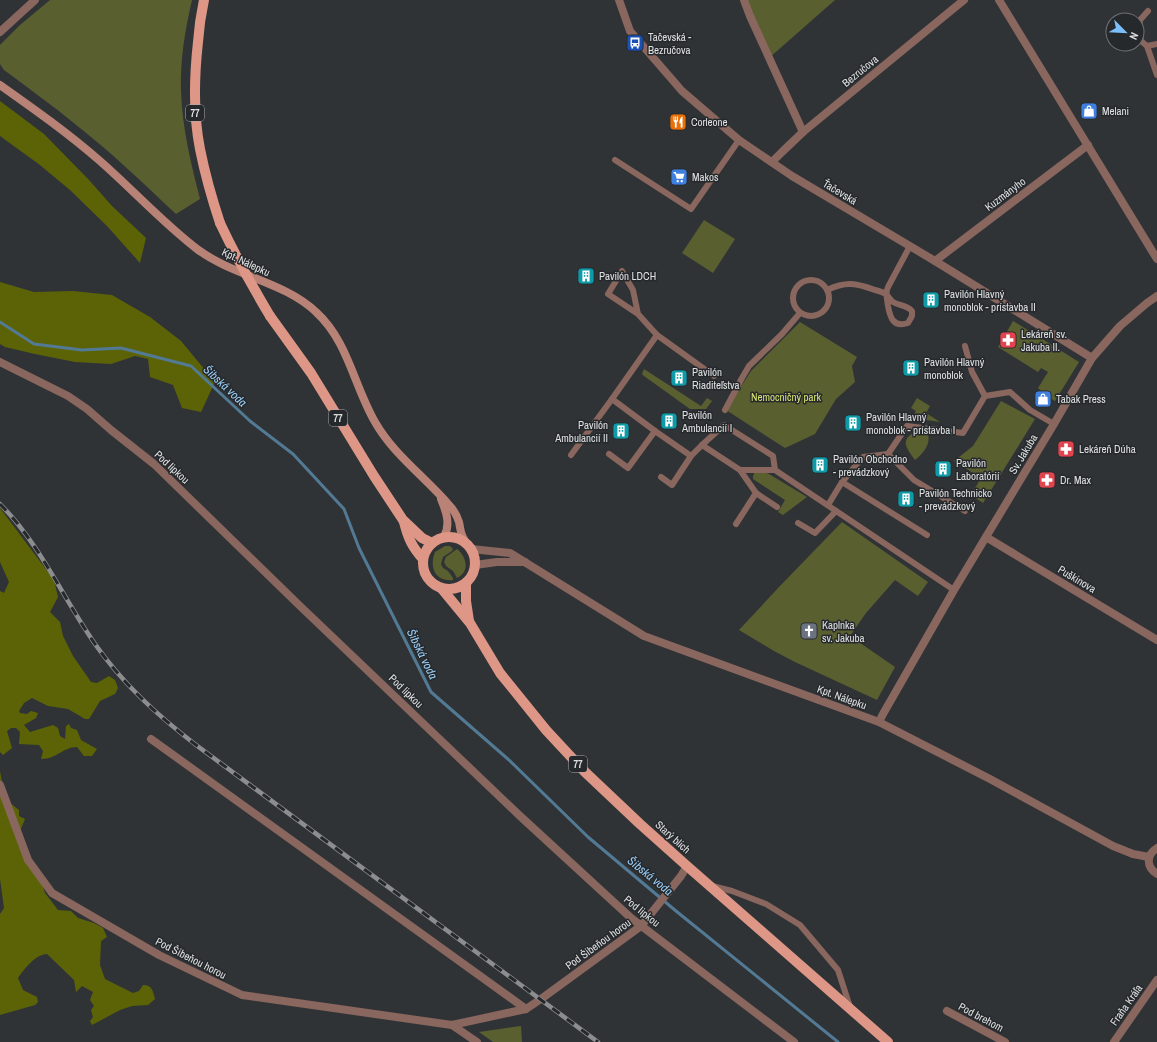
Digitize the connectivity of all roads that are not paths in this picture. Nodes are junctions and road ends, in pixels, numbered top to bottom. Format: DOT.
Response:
graph roads {
  1 [pos="35,0"];
  2 [pos="204,0"];
  3 [pos="619,0"];
  4 [pos="744,0"];
  5 [pos="964,0"];
  6 [pos="999,0"];
  7 [pos="1148,11"];
  8 [pos="0,32"];
  9 [pos="1157,44"];
  10 [pos="1147,46"];
  11 [pos="1157,75"];
  12 [pos="0,85"];
  13 [pos="804,132"];
  14 [pos="739,140"];
  15 [pos="1088,145"];
  16 [pos="615,160"];
  17 [pos="772,162"];
  18 [pos="910,246"];
  19 [pos="1157,259"];
  20 [pos="935,261"];
  21 [pos="827,290"];
  22 [pos="886,294"];
  23 [pos="1157,296"];
  24 [pos="800,313"];
  25 [pos="638,314"];
  26 [pos="657,335"];
  27 [pos="965,346"];
  28 [pos="1092,358"];
  29 [pos="0,362"];
  30 [pos="714,376"];
  31 [pos="985,396"];
  32 [pos="612,399"];
  33 [pos="726,410"];
  34 [pos="1054,424"];
  35 [pos="655,431"];
  36 [pos="702,445"];
  37 [pos="609,454"];
  38 [pos="888,454"];
  39 [pos="571,455"];
  40 [pos="692,456"];
  41 [pos="740,470"];
  42 [pos="775,470"];
  43 [pos="661,477"];
  44 [pos="842,482"];
  45 [pos="756,493"];
  46 [pos="439,494"];
  47 [pos="828,505"];
  48 [pos="777,507"];
  49 [pos="836,510"];
  50 [pos="965,511"];
  51 [pos="404,520"];
  52 [pos="798,523"];
  53 [pos="736,524"];
  54 [pos="927,535"];
  55 [pos="444,537"];
  56 [pos="986,537"];
  57 [pos="432,543"];
  58 [pos="469,546"];
  59 [pos="423,559"];
  60 [pos="525,562"];
  61 [pos="475,565"];
  62 [pos="466,583"];
  63 [pos="442,588"];
  64 [pos="954,590"];
  65 [pos="470,623"];
  66 [pos="1157,640"];
  67 [pos="879,722"];
  68 [pos="151,740"];
  69 [pos="0,785"];
  70 [pos="1157,848"];
  71 [pos="1149,857"];
  72 [pos="687,866"];
  73 [pos="1157,874"];
  74 [pos="708,885"];
  75 [pos="641,926"];
  76 [pos="1157,980"];
  77 [pos="851,1008"];
  78 [pos="526,1009"];
  79 [pos="947,1011"];
  80 [pos="452,1025"];
  81 [pos="477,1042"];
  82 [pos="794,1042"];
  83 [pos="888,1042"];
  84 [pos="1004,1042"];
  85 [pos="1114,1042"];
  1 -- 8 [label="street"];
  2 -- 51 [label="main road, 77, bridge"];
  3 -- 14 [label="street, Ťačevská"];
  4 -- 13 [label="street"];
  5 -- 13 [label="street, Bezručova"];
  6 -- 15 [label="street"];
  7 -- 10 [label="lane"];
  9 -- 10 [label="lane"];
  10 -- 11 [label="lane"];
  12 -- 46 [label="main road, Kpt. Nálepku"];
  13 -- 17 [label="street, Bezručova"];
  14 -- 16 [label="lane"];
  14 -- 17 [label="street, Ťačevská"];
  15 -- 19 [label="street"];
  15 -- 20 [label="street, Kuzmányho"];
  17 -- 18 [label="street, Ťačevská"];
  18 -- 20 [label="street, Ťačevská"];
  18 -- 22 [label="lane"];
  20 -- 28 [label="street, Ťačevská"];
  21 -- 22 [label="lane"];
  21 -- 24 [label="lane"];
  21 -- 24 [label="lane"];
  22 -- 22 [label="lane"];
  23 -- 28 [label="street, Sv. Jakuba"];
  24 -- 33 [label="lane"];
  25 -- 25 [label="lane"];
  25 -- 26 [label="lane"];
  26 -- 30 [label="lane"];
  26 -- 32 [label="lane"];
  27 -- 31 [label="lane"];
  28 -- 34 [label="street, Sv. Jakuba"];
  29 -- 75 [label="street, Pod lipkou"];
  31 -- 34 [label="lane"];
  31 -- 38 [label="lane"];
  32 -- 35 [label="lane"];
  32 -- 39 [label="lane"];
  34 -- 56 [label="street, Sv. Jakuba"];
  35 -- 37 [label="lane"];
  35 -- 40 [label="lane"];
  36 -- 40 [label="lane"];
  36 -- 41 [label="lane"];
  36 -- 42 [label="lane"];
  38 -- 44 [label="lane"];
  38 -- 50 [label="lane"];
  40 -- 43 [label="lane"];
  41 -- 42 [label="lane"];
  41 -- 45 [label="lane"];
  42 -- 47 [label="lane"];
  44 -- 47 [label="lane"];
  44 -- 54 [label="lane"];
  45 -- 48 [label="lane"];
  45 -- 53 [label="lane"];
  46 -- 55 [label="main road, Kpt. Nálepku"];
  46 -- 58 [label="main road, Kpt. Nálepku"];
  47 -- 49 [label="lane"];
  49 -- 52 [label="lane"];
  49 -- 64 [label="lane"];
  51 -- 57 [label="main road, 77"];
  51 -- 59 [label="main road, 77"];
  55 -- 57 [label="main road"];
  55 -- 58 [label="main road"];
  56 -- 64 [label="street, Sv. Jakuba"];
  56 -- 66 [label="street, Puškinova"];
  57 -- 59 [label="main road"];
  58 -- 60 [label="street, Kpt. Nálepku"];
  58 -- 61 [label="main road"];
  59 -- 63 [label="main road, 77"];
  60 -- 61 [label="street"];
  60 -- 67 [label="street, Kpt. Nálepku"];
  61 -- 62 [label="main road, 77"];
  62 -- 63 [label="main road"];
  62 -- 65 [label="main road, Starý blich / 77"];
  63 -- 65 [label="main road, Starý blich / 77"];
  64 -- 67 [label="street, Sv. Jakuba"];
  65 -- 72 [label="main road, Starý blich / 77"];
  67 -- 71 [label="street, Kpt. Nálepku"];
  68 -- 78 [label="street"];
  69 -- 80 [label="street, Pod Šibeňou horou"];
  70 -- 71 [label="street"];
  71 -- 73 [label="street"];
  72 -- 74 [label="main road, Starý blich / 77"];
  72 -- 75 [label="street, Pod Šibeňou horou"];
  74 -- 77 [label="main road, Starý blich / 77"];
  74 -- 77 [label="lane"];
  75 -- 78 [label="street, Pod Šibeňou horou"];
  75 -- 82 [label="street, Pod lipkou"];
  76 -- 85 [label="street, Fraňa Kráľa"];
  77 -- 83 [label="main road, Starý blich / 77"];
  78 -- 80 [label="street, Pod Šibeňou horou"];
  79 -- 84 [label="street, Pod brehom"];
  80 -- 81 [label="street, Pod Šibeňou horou"];
}
